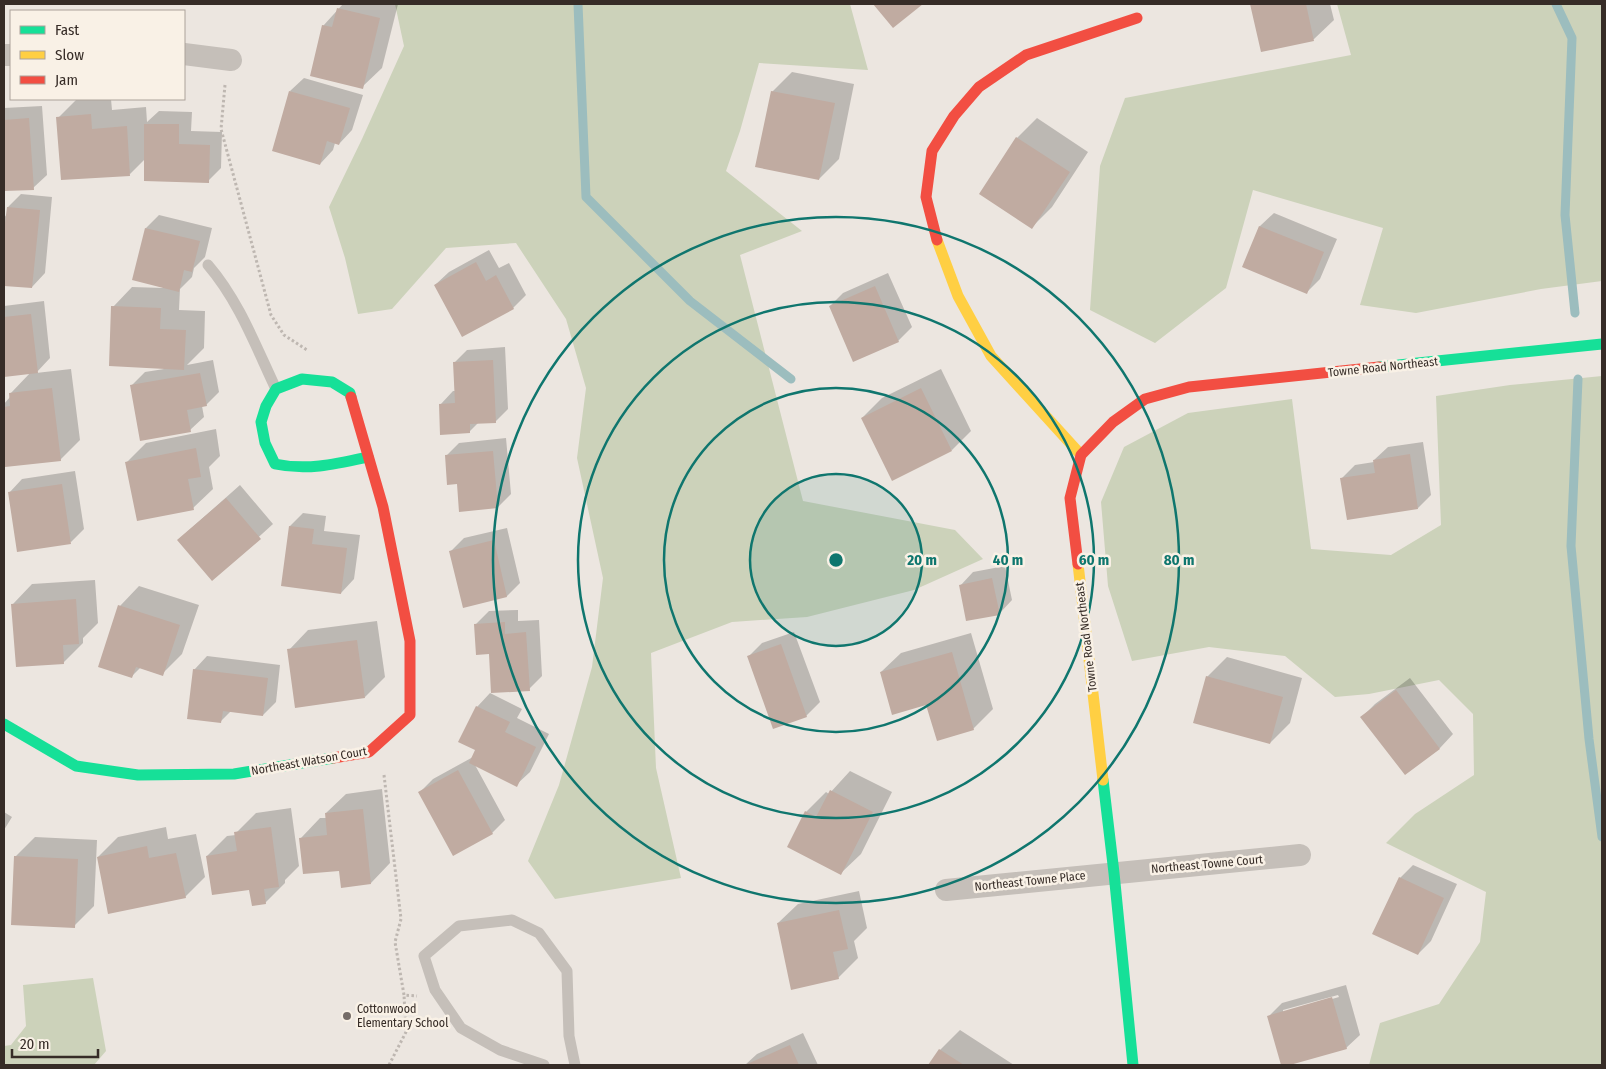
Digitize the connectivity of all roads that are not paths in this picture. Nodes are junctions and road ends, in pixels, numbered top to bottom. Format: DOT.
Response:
graph roads {
  1 [pos="1137,18"];
  2 [pos="185,54"];
  3 [pos="231,60"];
  4 [pos="208,265"];
  5 [pos="1602,344"];
  6 [pos="276,389"];
  7 [pos="1082,455"];
  8 [pos="368,457"];
  9 [pos="4,724"];
  10 [pos="1300,855"];
  11 [pos="1114,872"];
  12 [pos="946,890"];
  13 [pos="544,1065"];
  14 [pos="575,1065"];
  15 [pos="1133,1065"];
  1 -- 7 [label="street"];
  2 -- 3 [label="street"];
  4 -- 6 [label="lane"];
  5 -- 7 [label="street, Towne Road Northeast"];
  6 -- 8 [label="street, Northeast Watson Court"];
  6 -- 8 [label="street"];
  7 -- 11 [label="street, Towne Road Northeast"];
  8 -- 9 [label="street, Northeast Watson Court"];
  10 -- 11 [label="street, Northeast Towne Court"];
  11 -- 12 [label="street, Northeast Towne Place"];
  11 -- 15 [label="street, Towne Road Northeast"];
  13 -- 14 [label="lane"];
}
